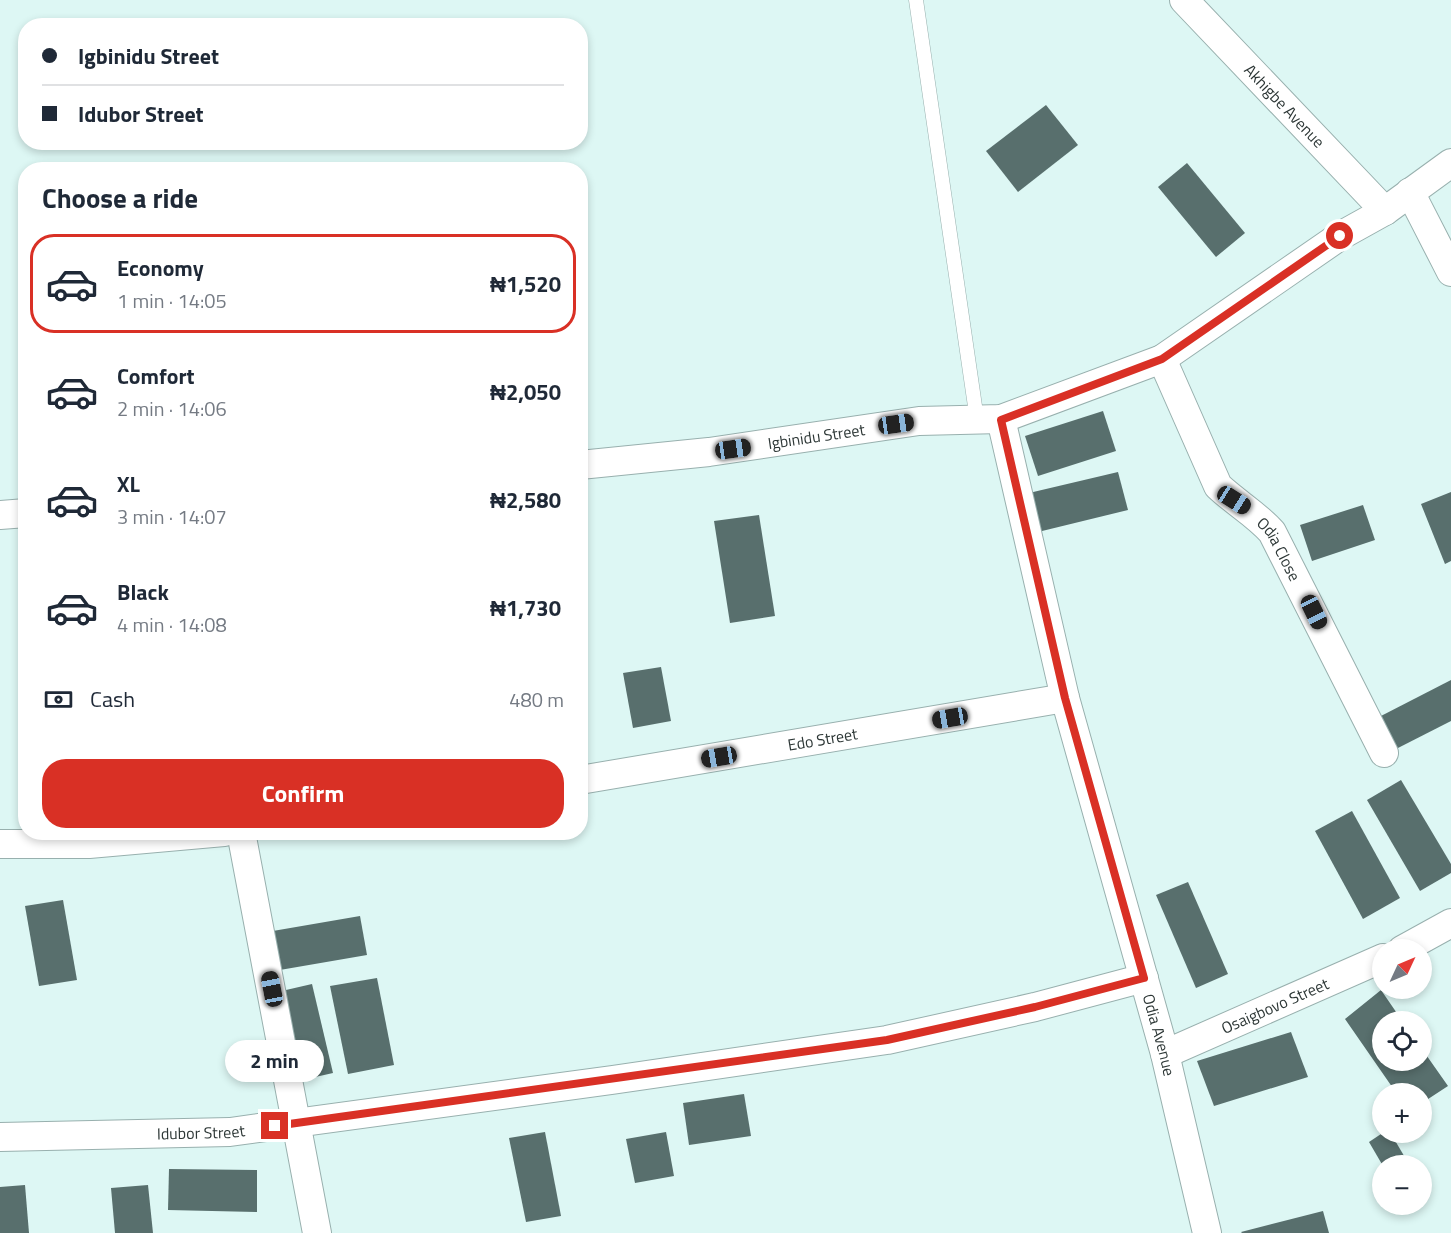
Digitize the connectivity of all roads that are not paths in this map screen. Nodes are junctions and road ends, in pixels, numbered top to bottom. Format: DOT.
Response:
graph roads {
  1 [pos="916,0"];
  2 [pos="1184,0"];
  3 [pos="1451,163"];
  4 [pos="1410,192"];
  5 [pos="1385,211"];
  6 [pos="1451,272"];
  7 [pos="1162,359"];
  8 [pos="989,420"];
  9 [pos="588,464"];
  10 [pos="18,514"];
  11 [pos="0,515"];
  12 [pos="1065,698"];
  13 [pos="1384,753"];
  14 [pos="588,779"];
  15 [pos="134,840"];
  16 [pos="243,840"];
  17 [pos="0,844"];
  18 [pos="1451,923"];
  19 [pos="1422,939"];
  20 [pos="1372,963"];
  21 [pos="1144,978"];
  22 [pos="1165,1054"];
  23 [pos="298,1123"];
  24 [pos="0,1137"];
  25 [pos="317,1233"];
  26 [pos="1207,1233"];
  1 -- 8 [label="lane"];
  2 -- 5 [label="street, Akhigbe Avenue"];
  3 -- 4 [label="street, Igbinidu Street"];
  4 -- 5 [label="street, Igbinidu Street"];
  4 -- 6 [label="street"];
  5 -- 7 [label="street, Igbinidu Street"];
  7 -- 8 [label="street, Igbinidu Street"];
  7 -- 13 [label="street, Odia Close"];
  8 -- 9 [label="street, Igbinidu Street"];
  8 -- 12 [label="street, Odia Avenue"];
  10 -- 11 [label="street"];
  12 -- 14 [label="street, Edo Street"];
  12 -- 21 [label="street, Odia Avenue"];
  15 -- 17 [label="street"];
  16 -- 23 [label="street"];
  18 -- 19 [label="street"];
  20 -- 22 [label="street, Osaigbovo Street"];
  21 -- 22 [label="street, Odia Avenue"];
  21 -- 23 [label="street, Idubor Street"];
  22 -- 26 [label="street, Odia Avenue"];
  23 -- 24 [label="street, Idubor Street"];
  23 -- 25 [label="street"];
}
